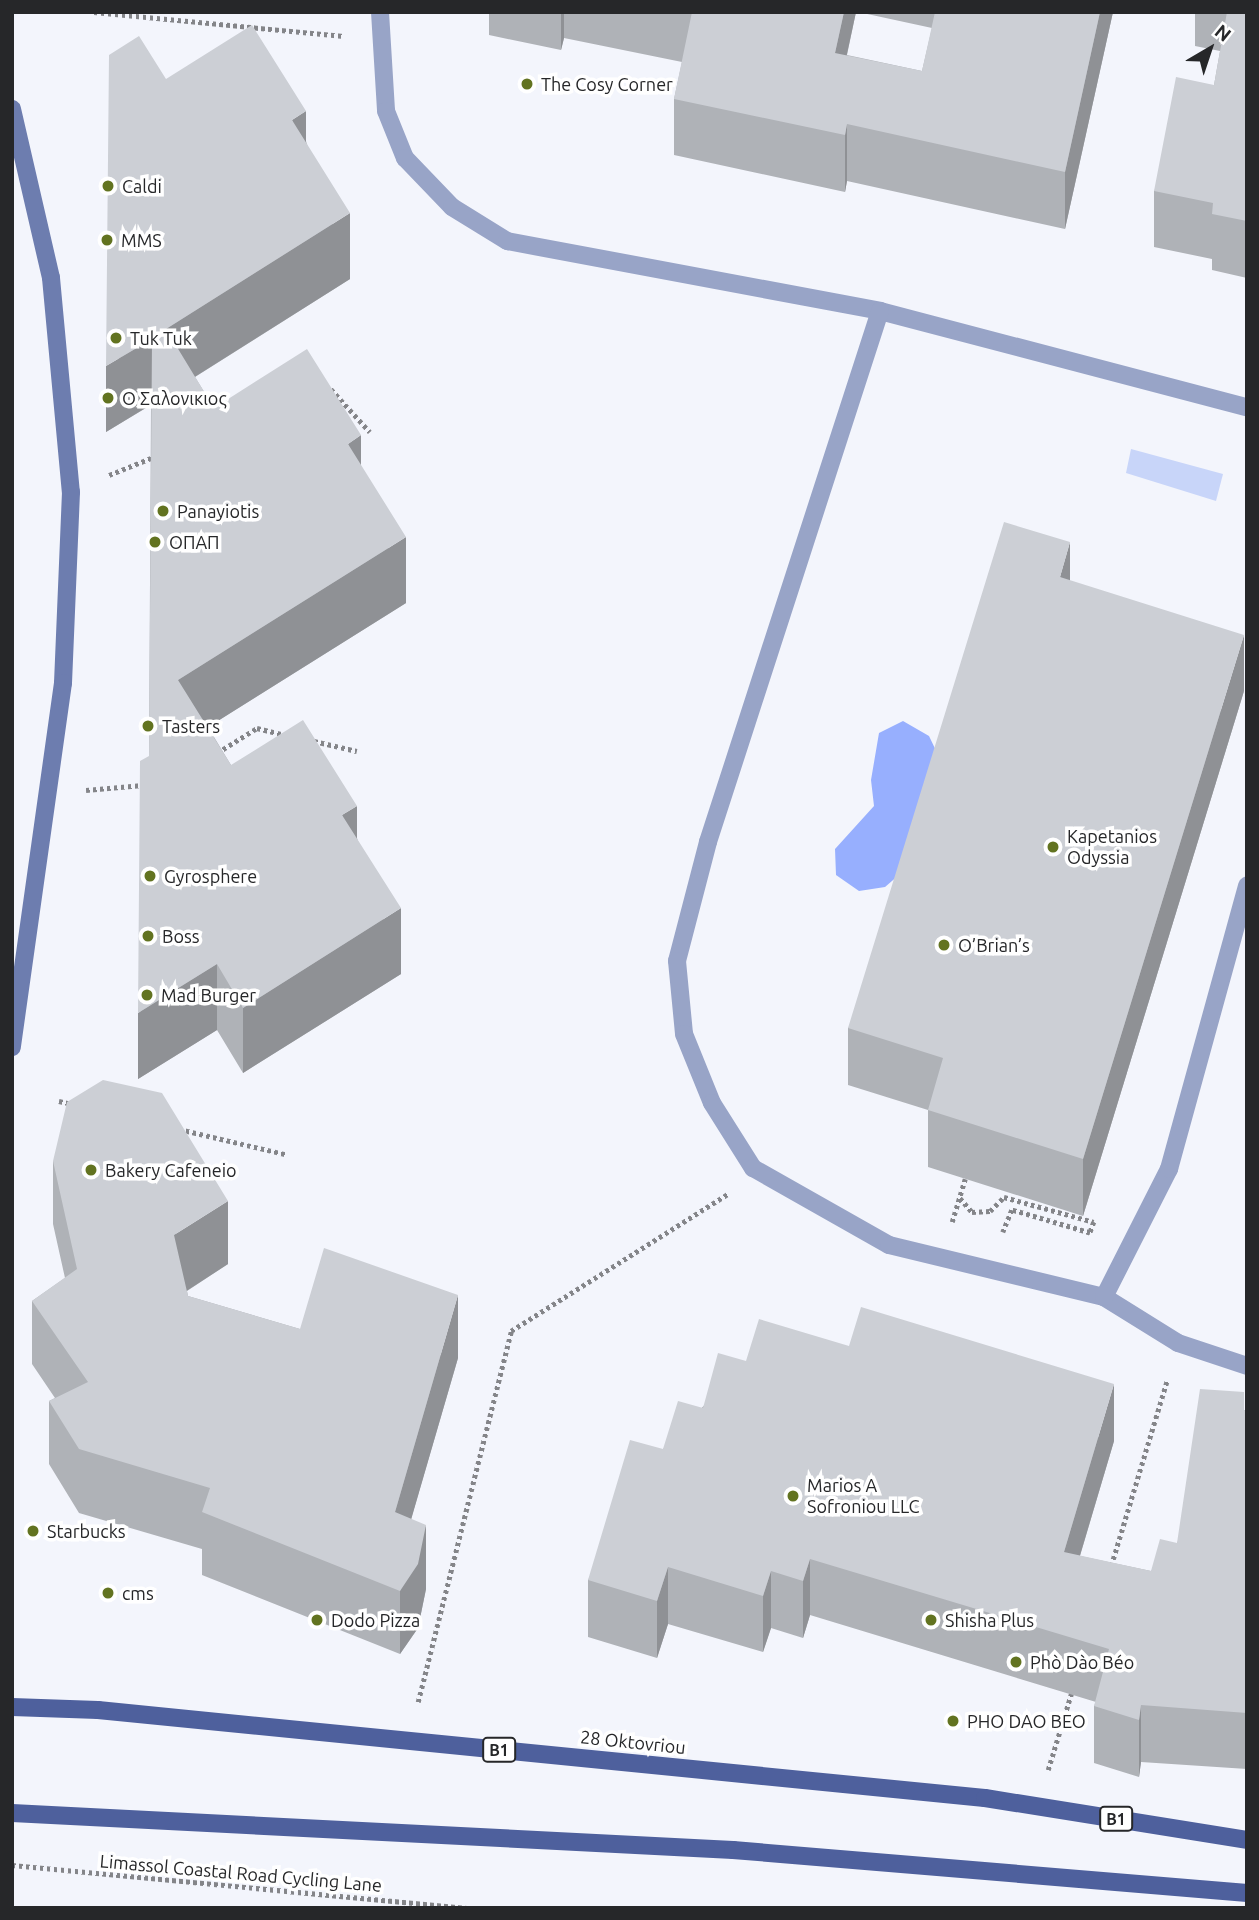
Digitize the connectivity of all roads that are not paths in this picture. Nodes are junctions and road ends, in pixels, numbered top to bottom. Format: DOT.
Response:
graph roads {
  1 [pos="380,12"];
  2 [pos="12,109"];
  3 [pos="880,311"];
  4 [pos="1247,407"];
  5 [pos="1247,886"];
  6 [pos="12,1047"];
  7 [pos="1104,1297"];
  8 [pos="1247,1366"];
  9 [pos="12,1707"];
  10 [pos="12,1813"];
  11 [pos="1247,1840"];
  12 [pos="1247,1893"];
  1 -- 3 [label="lane"];
  2 -- 6 [label="main road"];
  3 -- 4 [label="lane"];
  3 -- 7 [label="lane"];
  5 -- 7 [label="lane"];
  7 -- 8 [label="lane"];
  9 -- 11 [label="main road, 28 Oktovriou / B1"];
  10 -- 12 [label="main road"];
}
